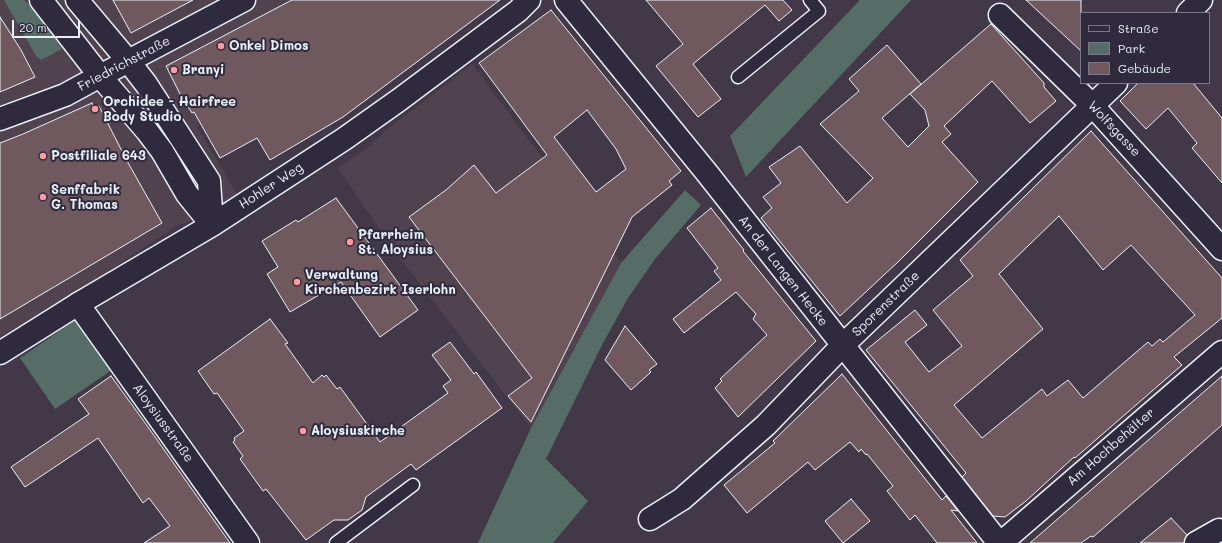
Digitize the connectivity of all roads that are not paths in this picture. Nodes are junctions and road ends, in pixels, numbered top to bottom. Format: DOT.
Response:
graph roads {
  1 [pos="41,0"];
  2 [pos="77,0"];
  3 [pos="244,0"];
  4 [pos="529,0"];
  5 [pos="566,0"];
  6 [pos="810,0"];
  7 [pos="1201,0"];
  8 [pos="1189,12"];
  9 [pos="1000,15"];
  10 [pos="129,62"];
  11 [pos="100,76"];
  12 [pos="738,77"];
  13 [pos="1115,84"];
  14 [pos="1093,106"];
  15 [pos="0,119"];
  16 [pos="212,225"];
  17 [pos="1222,248"];
  18 [pos="78,304"];
  19 [pos="842,346"];
  20 [pos="0,352"];
  21 [pos="1222,352"];
  22 [pos="413,486"];
  23 [pos="650,519"];
  24 [pos="1219,530"];
  25 [pos="248,543"];
  26 [pos="336,543"];
  27 [pos="1000,543"];
  28 [pos="1196,543"];
  1 -- 11 [label="street"];
  2 -- 10 [label="street"];
  3 -- 10 [label="street, Friedrichstraße"];
  4 -- 16 [label="street, Hohler Weg"];
  5 -- 19 [label="street, An der Langen Hecke"];
  6 -- 12 [label="lane"];
  7 -- 8 [label="street"];
  9 -- 14 [label="street, Wolfsgasse"];
  10 -- 11 [label="street, Friedrichstraße"];
  10 -- 16 [label="street"];
  11 -- 15 [label="street, Friedrichstraße"];
  11 -- 16 [label="street"];
  13 -- 14 [label="street, Sporenstraße"];
  14 -- 17 [label="street, Wolfsgasse"];
  14 -- 19 [label="street, Sporenstraße"];
  16 -- 18 [label="street, Hohler Weg"];
  18 -- 20 [label="street, Hohler Weg"];
  18 -- 25 [label="street, Aloysiusstraße"];
  19 -- 23 [label="street, Sporenstraße"];
  19 -- 27 [label="street, An der Langen Hecke"];
  21 -- 27 [label="street, Am Hochbehälter"];
  22 -- 26 [label="lane"];
  24 -- 28 [label="street"];
}
